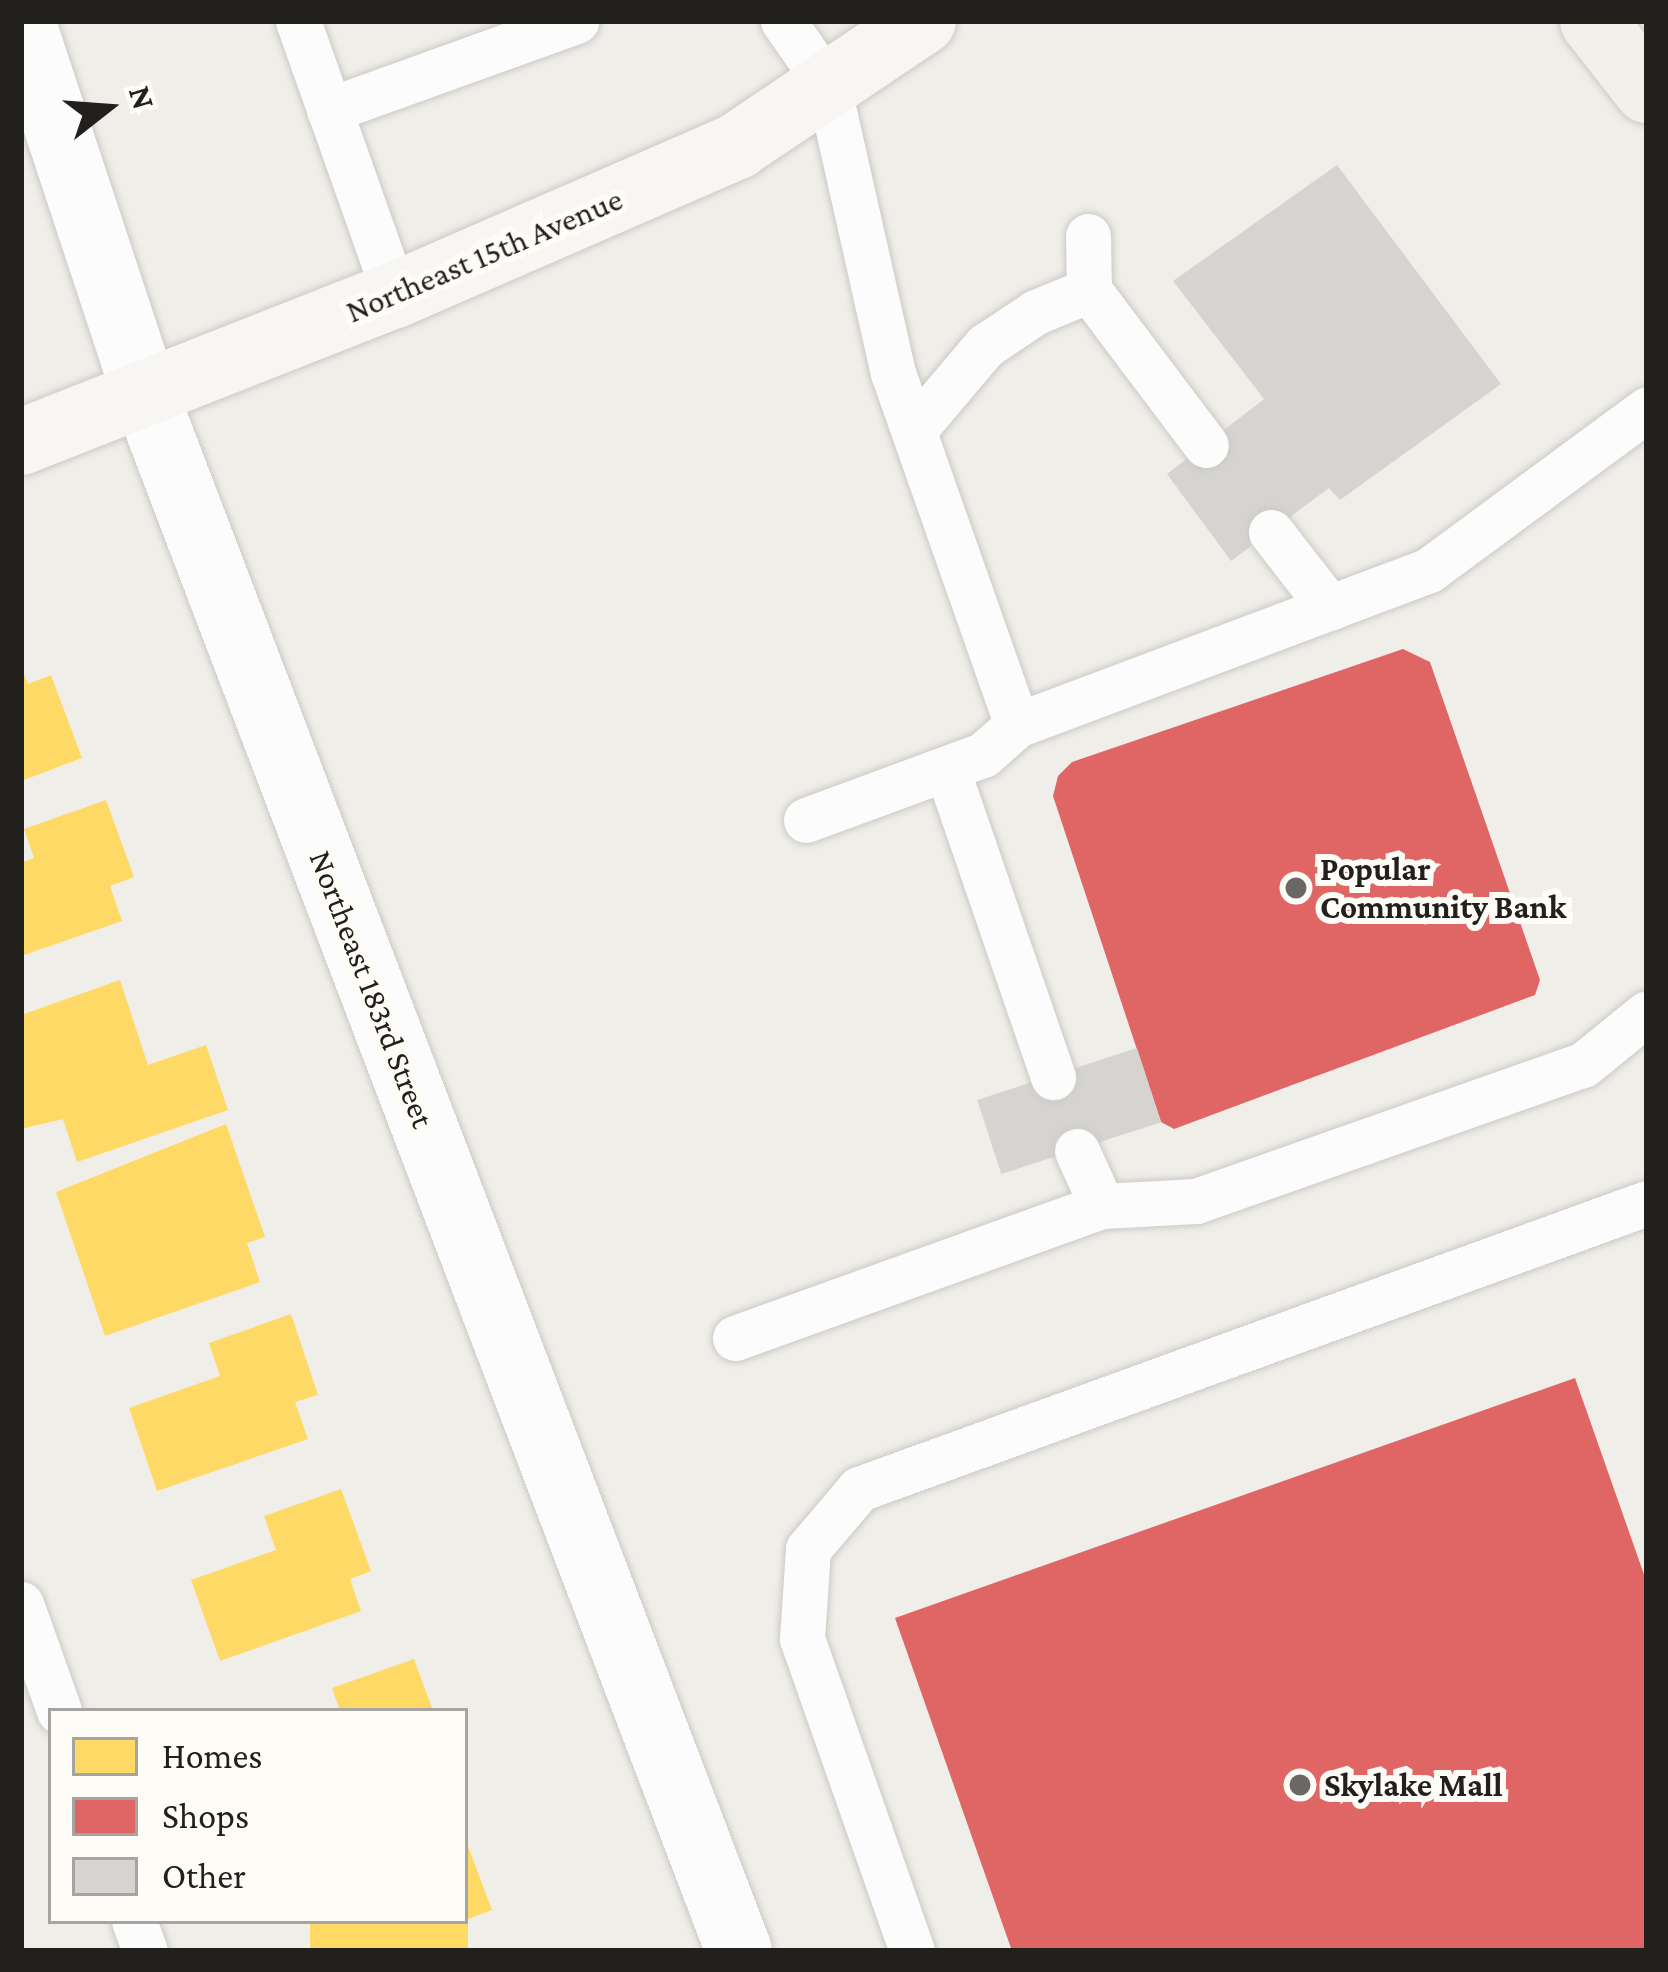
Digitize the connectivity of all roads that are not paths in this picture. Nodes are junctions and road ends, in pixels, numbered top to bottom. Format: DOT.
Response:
graph roads {
  1 [pos="22,21"];
  2 [pos="298,21"];
  3 [pos="577,21"];
  4 [pos="783,21"];
  5 [pos="923,21"];
  6 [pos="1593,21"];
  7 [pos="827,86"];
  8 [pos="1647,90"];
  9 [pos="329,110"];
  10 [pos="1088,236"];
  11 [pos="1089,290"];
  12 [pos="395,295"];
  13 [pos="146,398"];
  14 [pos="1647,409"];
  15 [pos="914,430"];
  16 [pos="21,442"];
  17 [pos="1205,445"];
  18 [pos="1271,532"];
  19 [pos="1330,608"];
  20 [pos="1017,725"];
  21 [pos="946,769"];
  22 [pos="806,820"];
  23 [pos="1647,1013"];
  24 [pos="1053,1077"];
  25 [pos="1077,1151"];
  26 [pos="1647,1203"];
  27 [pos="1102,1206"];
  28 [pos="735,1338"];
  29 [pos="21,1604"];
  30 [pos="58,1708"];
  31 [pos="739,1951"];
  32 [pos="912,1951"];
  1 -- 13 [label="street, Northeast 183rd Street"];
  2 -- 9 [label="lane"];
  3 -- 9 [label="lane"];
  4 -- 7 [label="lane"];
  5 -- 7 [label="street, Northeast 15th Avenue"];
  6 -- 8 [label="main road"];
  7 -- 12 [label="street, Northeast 15th Avenue"];
  7 -- 15 [label="lane"];
  9 -- 12 [label="lane"];
  10 -- 11 [label="lane"];
  11 -- 15 [label="lane"];
  11 -- 17 [label="lane"];
  12 -- 13 [label="street, Northeast 15th Avenue"];
  13 -- 16 [label="street, Northeast 15th Avenue"];
  13 -- 31 [label="street, Northeast 183rd Street"];
  14 -- 19 [label="lane"];
  15 -- 20 [label="lane"];
  18 -- 19 [label="lane"];
  19 -- 20 [label="lane"];
  20 -- 21 [label="lane"];
  21 -- 22 [label="lane"];
  21 -- 24 [label="lane"];
  23 -- 27 [label="lane"];
  25 -- 27 [label="lane"];
  26 -- 32 [label="lane"];
  27 -- 28 [label="lane"];
  29 -- 30 [label="lane"];
}
